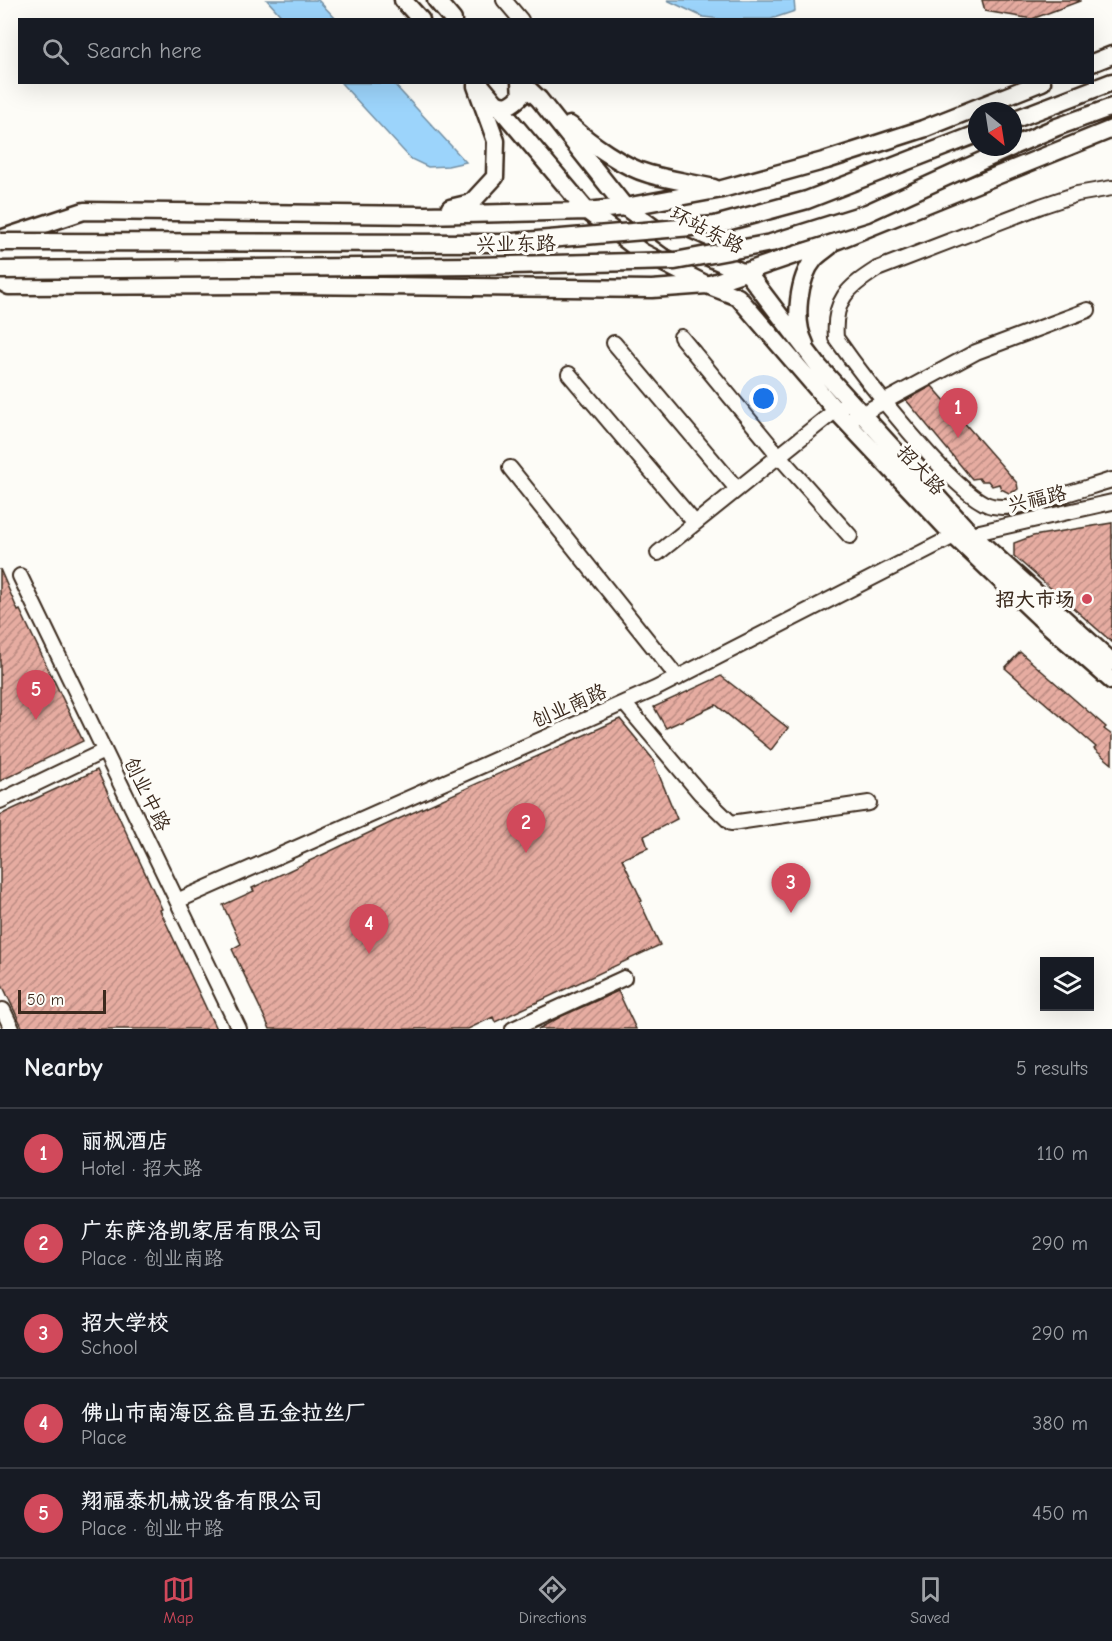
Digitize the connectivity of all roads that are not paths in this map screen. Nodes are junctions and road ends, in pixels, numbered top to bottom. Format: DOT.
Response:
graph roads {
  1 [pos="404,0"];
  2 [pos="436,0"];
  3 [pos="504,0"];
  4 [pos="419,18"];
  5 [pos="451,18"];
  6 [pos="519,18"];
  7 [pos="1112,55"];
  8 [pos="1094,62"];
  9 [pos="1112,82"];
  10 [pos="477,84"];
  11 [pos="478,84"];
  12 [pos="520,84"];
  13 [pos="522,84"];
  14 [pos="1037,84"];
  15 [pos="539,99"];
  16 [pos="496,103"];
  17 [pos="1112,107"];
  18 [pos="1022,117"];
  19 [pos="1112,129"];
  20 [pos="968,137"];
  21 [pos="1022,143"];
  22 [pos="992,156"];
  23 [pos="1112,188"];
  24 [pos="722,189"];
  25 [pos="625,207"];
  26 [pos="587,211"];
  27 [pos="425,215"];
  28 [pos="838,240"];
  29 [pos="0,241"];
  30 [pos="0,270"];
  31 [pos="744,273"];
  32 [pos="0,281"];
  33 [pos="707,285"];
  34 [pos="1088,310"];
  35 [pos="681,337"];
  36 [pos="614,343"];
  37 [pos="820,368"];
  38 [pos="569,374"];
  39 [pos="884,401"];
  40 [pos="849,412"];
  41 [pos="779,456"];
  42 [pos="510,468"];
  43 [pos="1112,480"];
  44 [pos="737,489"];
  45 [pos="1112,502"];
  46 [pos="695,523"];
  47 [pos="963,535"];
  48 [pos="850,536"];
  49 [pos="658,553"];
  50 [pos="20,576"];
  51 [pos="1112,662"];
  52 [pos="678,678"];
  53 [pos="1112,681"];
  54 [pos="624,703"];
  55 [pos="104,751"];
  56 [pos="0,801"];
  57 [pos="869,803"];
  58 [pos="177,901"];
  59 [pos="624,978"];
  60 [pos="3,1010"];
  61 [pos="12,1029"];
  62 [pos="239,1029"];
  63 [pos="513,1029"];
  1 -- 4 [label="main road"];
  2 -- 5 [label="main road"];
  3 -- 6 [label="street"];
  7 -- 8 [label="main road"];
  9 -- 18 [label="main road"];
  10 -- 27 [label="main road"];
  11 -- 16 [label="main road"];
  12 -- 16 [label="main road"];
  13 -- 15 [label="main road, 环站东路"];
  14 -- 24 [label="main road, 兴业东路"];
  15 -- 24 [label="main road"];
  15 -- 25 [label="main road, 环站东路"];
  16 -- 26 [label="main road"];
  17 -- 21 [label="main road, 兴业东路"];
  19 -- 28 [label="main road"];
  20 -- 29 [label="main road, bridge"];
  22 -- 30 [label="main road, 兴业东路, bridge"];
  23 -- 39 [label="street"];
  24 -- 25 [label="main road, 兴业东路"];
  25 -- 26 [label="main road, 兴业东路"];
  25 -- 31 [label="main road, 环站东路"];
  26 -- 27 [label="main road, 兴业东路"];
  26 -- 33 [label="main road"];
  27 -- 29 [label="main road, 兴业东路"];
  28 -- 31 [label="main road"];
  28 -- 37 [label="main road"];
  31 -- 33 [label="main road"];
  31 -- 37 [label="main road, 环站东路"];
  32 -- 33 [label="main road"];
  33 -- 40 [label="main road, 招大路"];
  34 -- 39 [label="street"];
  35 -- 41 [label="street"];
  36 -- 44 [label="street"];
  37 -- 40 [label="main road, 招大路"];
  38 -- 46 [label="street"];
  39 -- 40 [label="street"];
  39 -- 43 [label="street"];
  40 -- 41 [label="street"];
  40 -- 47 [label="main road, 招大路"];
  41 -- 44 [label="street"];
  41 -- 48 [label="street"];
  42 -- 52 [label="street"];
  44 -- 46 [label="street"];
  45 -- 47 [label="street, 兴福路"];
  46 -- 49 [label="street"];
  47 -- 51 [label="main road, 招大路"];
  47 -- 52 [label="street, 创业南路"];
  47 -- 53 [label="main road, 招大路"];
  50 -- 55 [label="street, 创业中路"];
  52 -- 54 [label="street, 创业南路"];
  54 -- 57 [label="street"];
  54 -- 58 [label="street, 创业南路"];
  55 -- 56 [label="street"];
  55 -- 58 [label="street, 创业中路"];
  58 -- 62 [label="street, 创业中路"];
  59 -- 63 [label="street"];
  60 -- 61 [label="street"];
}
